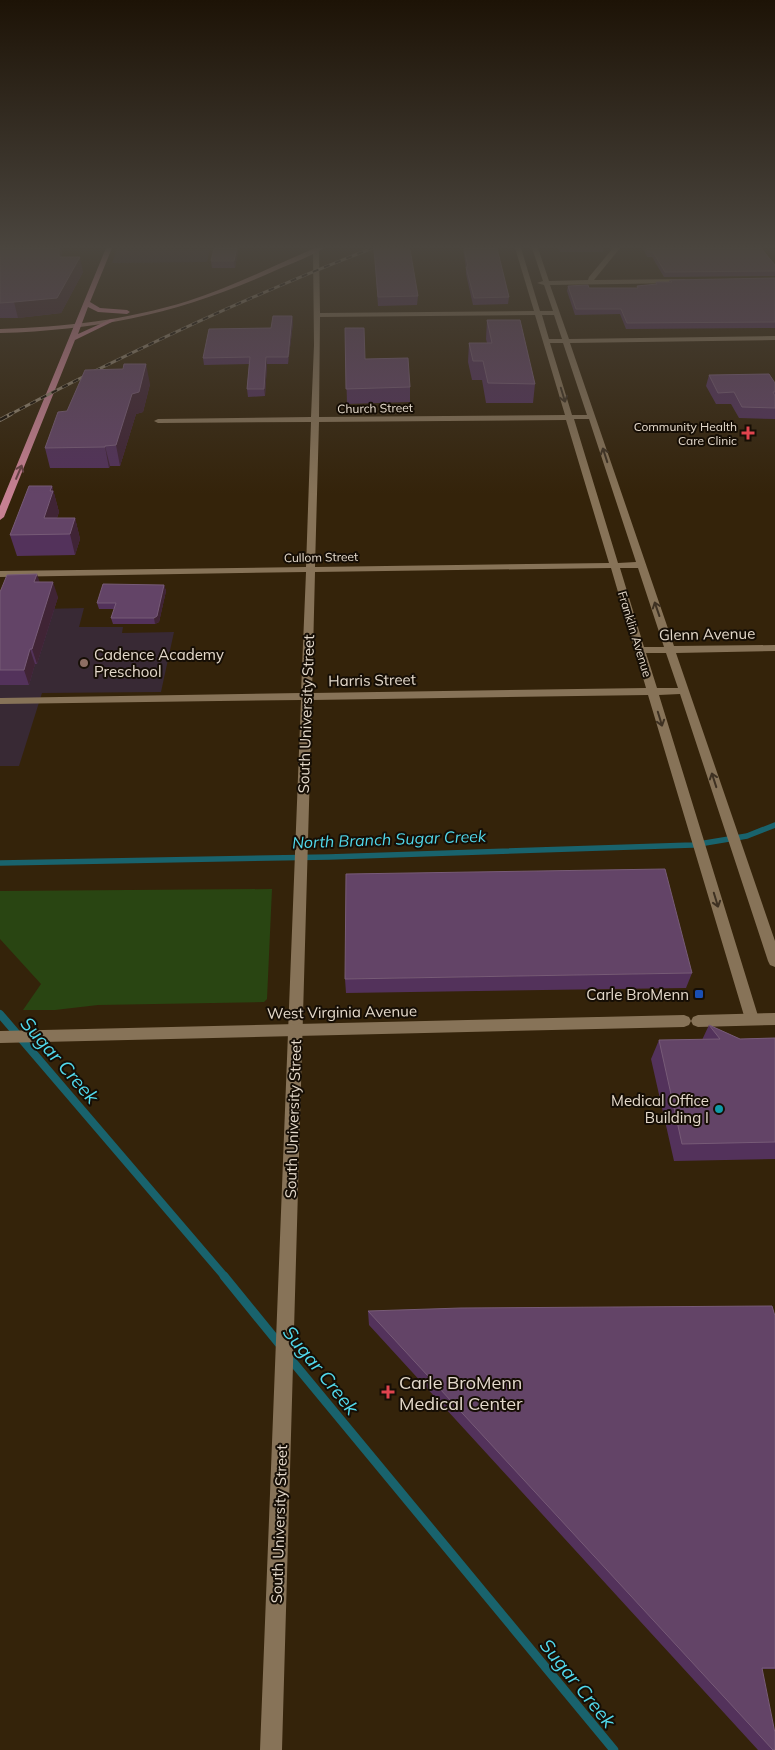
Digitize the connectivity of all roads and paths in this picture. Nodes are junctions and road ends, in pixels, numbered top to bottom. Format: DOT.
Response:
graph roads {
  1 [pos="13,330"];
  2 [pos="77,330"];
  3 [pos="92,330"];
  4 [pos="317,330"];
  5 [pos="543,330"];
  6 [pos="563,330"];
  7 [pos="0,331"];
  8 [pos="74,338"];
  9 [pos="775,338"];
  10 [pos="547,341"];
  11 [pos="567,341"];
  12 [pos="569,416"];
  13 [pos="592,417"];
  14 [pos="314,420"];
  15 [pos="158,421"];
  16 [pos="0,517"];
  17 [pos="642,565"];
  18 [pos="614,566"];
  19 [pos="311,569"];
  20 [pos="0,574"];
  21 [pos="775,648"];
  22 [pos="640,650"];
  23 [pos="670,650"];
  24 [pos="652,690"];
  25 [pos="684,690"];
  26 [pos="307,696"];
  27 [pos="0,700"];
  28 [pos="775,961"];
  29 [pos="752,1019"];
  30 [pos="775,1019"];
  31 [pos="296,1030"];
  32 [pos="0,1037"];
  33 [pos="272,1750"];
  1 -- 7 [label="main road"];
  2 -- 8 [label="main road"];
  3 -- 8 [label="main road"];
  4 -- 14 [label="street, South University Street"];
  5 -- 10 [label="street, Franklin Avenue"];
  6 -- 11 [label="street, Franklin Avenue"];
  16 -- 8 [label="main road, one-way"];
  9 -- 11 [label="street"];
  10 -- 11 [label="street"];
  10 -- 12 [label="street, Franklin Avenue, one-way"];
  11 -- 13 [label="street, Franklin Avenue"];
  12 -- 13 [label="street, Church Street"];
  12 -- 14 [label="street, Church Street"];
  12 -- 18 [label="street, Franklin Avenue"];
  17 -- 13 [label="street, Franklin Avenue, one-way"];
  14 -- 15 [label="street, Church Street"];
  14 -- 19 [label="street, South University Street"];
  17 -- 18 [label="street, Cullom Street"];
  23 -- 17 [label="street, Franklin Avenue, one-way"];
  18 -- 19 [label="street, Cullom Street"];
  18 -- 22 [label="street, Franklin Avenue"];
  19 -- 20 [label="street, Cullom Street"];
  19 -- 26 [label="street, South University Street"];
  21 -- 23 [label="street, Glenn Avenue"];
  22 -- 23 [label="street, Glenn Avenue"];
  22 -- 24 [label="street, Franklin Avenue"];
  23 -- 25 [label="street, Franklin Avenue"];
  24 -- 25 [label="street, Harris Street"];
  24 -- 26 [label="street, Harris Street"];
  24 -- 29 [label="street, Franklin Avenue, one-way"];
  28 -- 25 [label="street, Franklin Avenue, one-way"];
  26 -- 27 [label="street, Harris Street"];
  26 -- 31 [label="street, South University Street"];
  29 -- 30 [label="street, West Virginia Avenue"];
  29 -- 31 [label="street, West Virginia Avenue"];
  31 -- 32 [label="street, West Virginia Avenue"];
  31 -- 33 [label="street, South University Street"];
}
